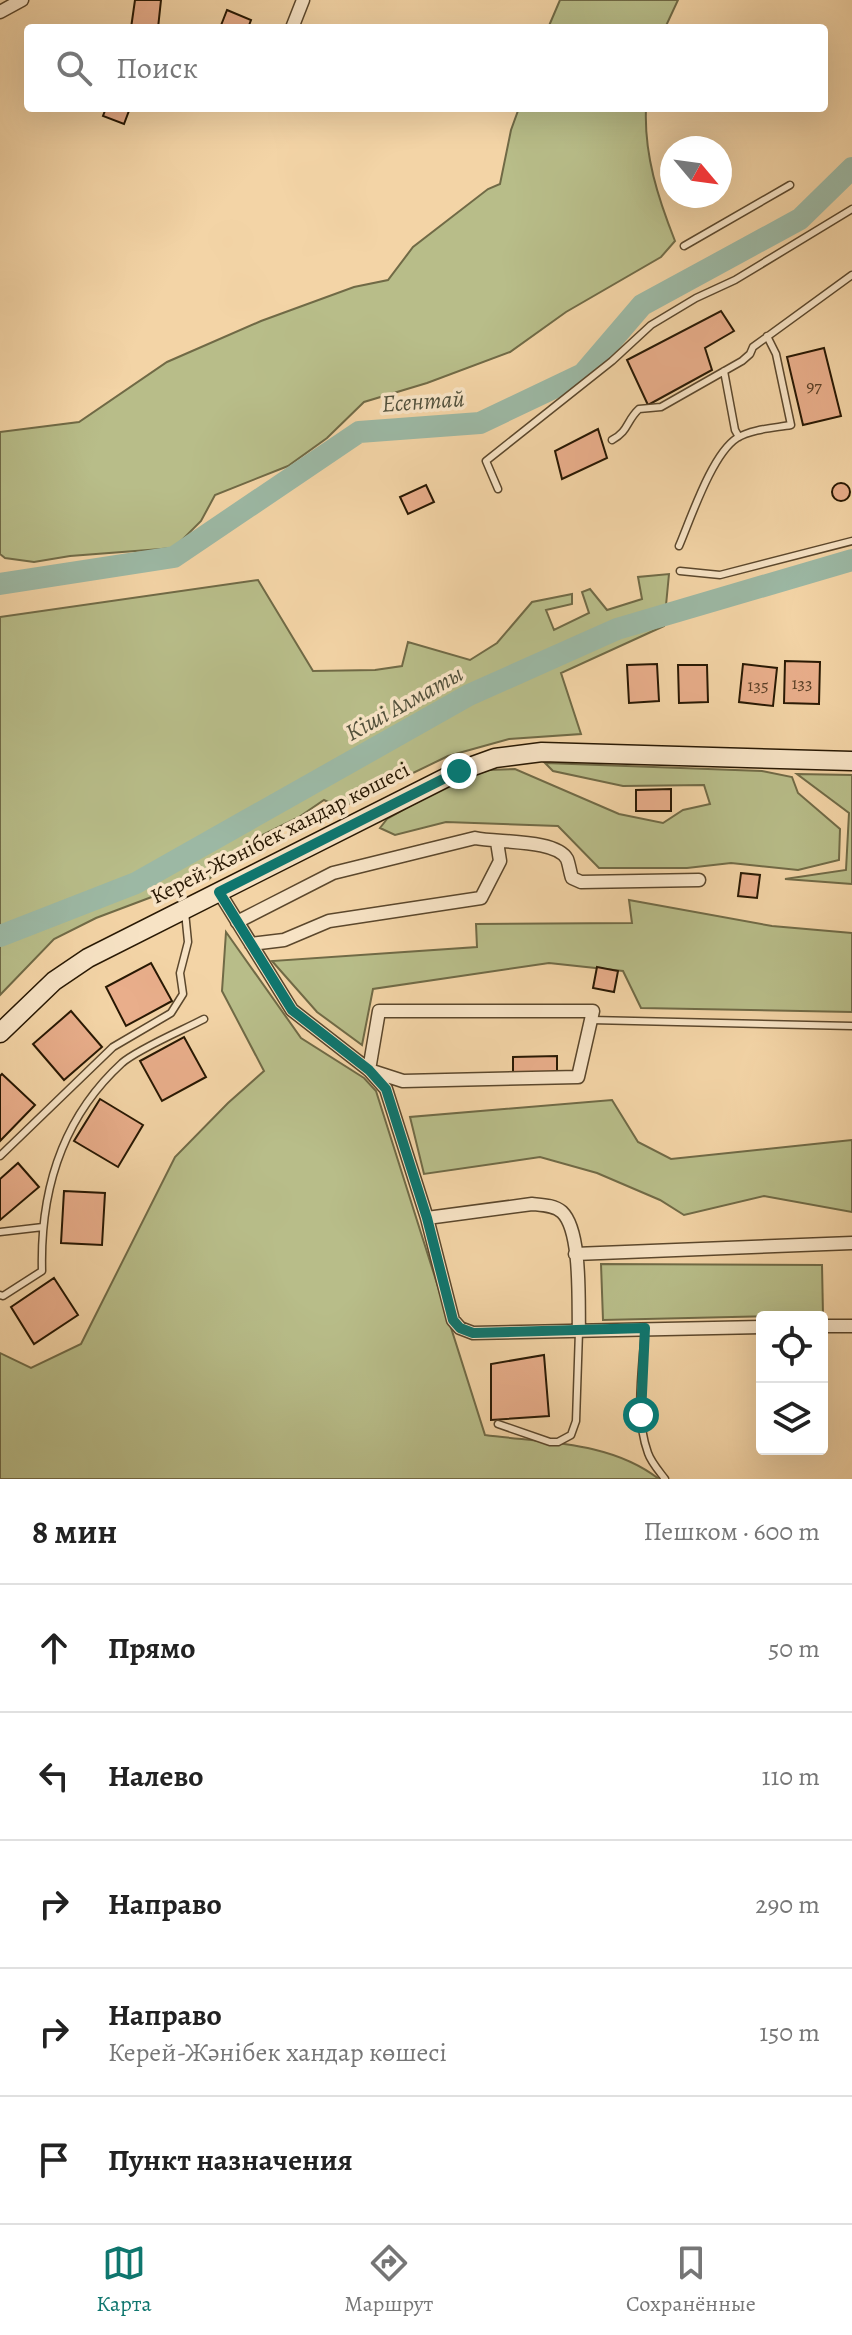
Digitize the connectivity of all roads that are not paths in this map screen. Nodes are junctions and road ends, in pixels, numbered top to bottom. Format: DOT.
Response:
graph roads {
  1 [pos="22,0"];
  2 [pos="303,0"];
  3 [pos="0,12"];
  4 [pos="294,24"];
  5 [pos="790,185"];
  6 [pos="852,209"];
  7 [pos="684,246"];
  8 [pos="852,275"];
  9 [pos="767,336"];
  10 [pos="724,371"];
  11 [pos="739,437"];
  12 [pos="612,440"];
  13 [pos="498,489"];
  14 [pos="852,541"];
  15 [pos="679,546"];
  16 [pos="680,571"];
  17 [pos="852,761"];
  18 [pos="497,842"];
  19 [pos="699,880"];
  20 [pos="219,892"];
  21 [pos="185,909"];
  22 [pos="237,922"];
  23 [pos="251,944"];
  24 [pos="204,1019"];
  25 [pos="591,1020"];
  26 [pos="852,1026"];
  27 [pos="0,1033"];
  28 [pos="369,1070"];
  29 [pos="0,1156"];
  30 [pos="427,1218"];
  31 [pos="43,1227"];
  32 [pos="0,1232"];
  33 [pos="852,1243"];
  34 [pos="575,1254"];
  35 [pos="0,1295"];
  36 [pos="828,1326"];
  37 [pos="852,1326"];
  38 [pos="756,1327"];
  39 [pos="645,1328"];
  40 [pos="579,1331"];
  41 [pos="498,1424"];
  42 [pos="665,1479"];
  1 -- 3 [label="street"];
  2 -- 4 [label="street"];
  5 -- 7 [label="lane"];
  6 -- 13 [label="lane"];
  8 -- 9 [label="lane"];
  9 -- 10 [label="lane"];
  9 -- 11 [label="lane"];
  10 -- 11 [label="lane"];
  10 -- 12 [label="lane"];
  11 -- 15 [label="lane"];
  14 -- 16 [label="lane"];
  17 -- 20 [label="main road, Керей-Жәнібек хандар көшесі"];
  18 -- 19 [label="street"];
  18 -- 22 [label="street"];
  18 -- 23 [label="street"];
  20 -- 21 [label="main road, Керей-Жәнібек хандар көшесі"];
  20 -- 22 [label="street"];
  21 -- 27 [label="main road, Керей-Жәнібек хандар көшесі"];
  21 -- 29 [label="lane"];
  22 -- 23 [label="street"];
  23 -- 28 [label="street"];
  24 -- 31 [label="lane"];
  25 -- 26 [label="lane"];
  25 -- 28 [label="street"];
  25 -- 28 [label="street"];
  28 -- 30 [label="street"];
  30 -- 34 [label="street"];
  30 -- 40 [label="street"];
  31 -- 32 [label="lane"];
  31 -- 35 [label="lane"];
  33 -- 34 [label="street"];
  34 -- 40 [label="street"];
  36 -- 37 [label="street"];
  38 -- 39 [label="street"];
  39 -- 40 [label="street"];
  39 -- 42 [label="lane"];
  40 -- 41 [label="lane"];
}
